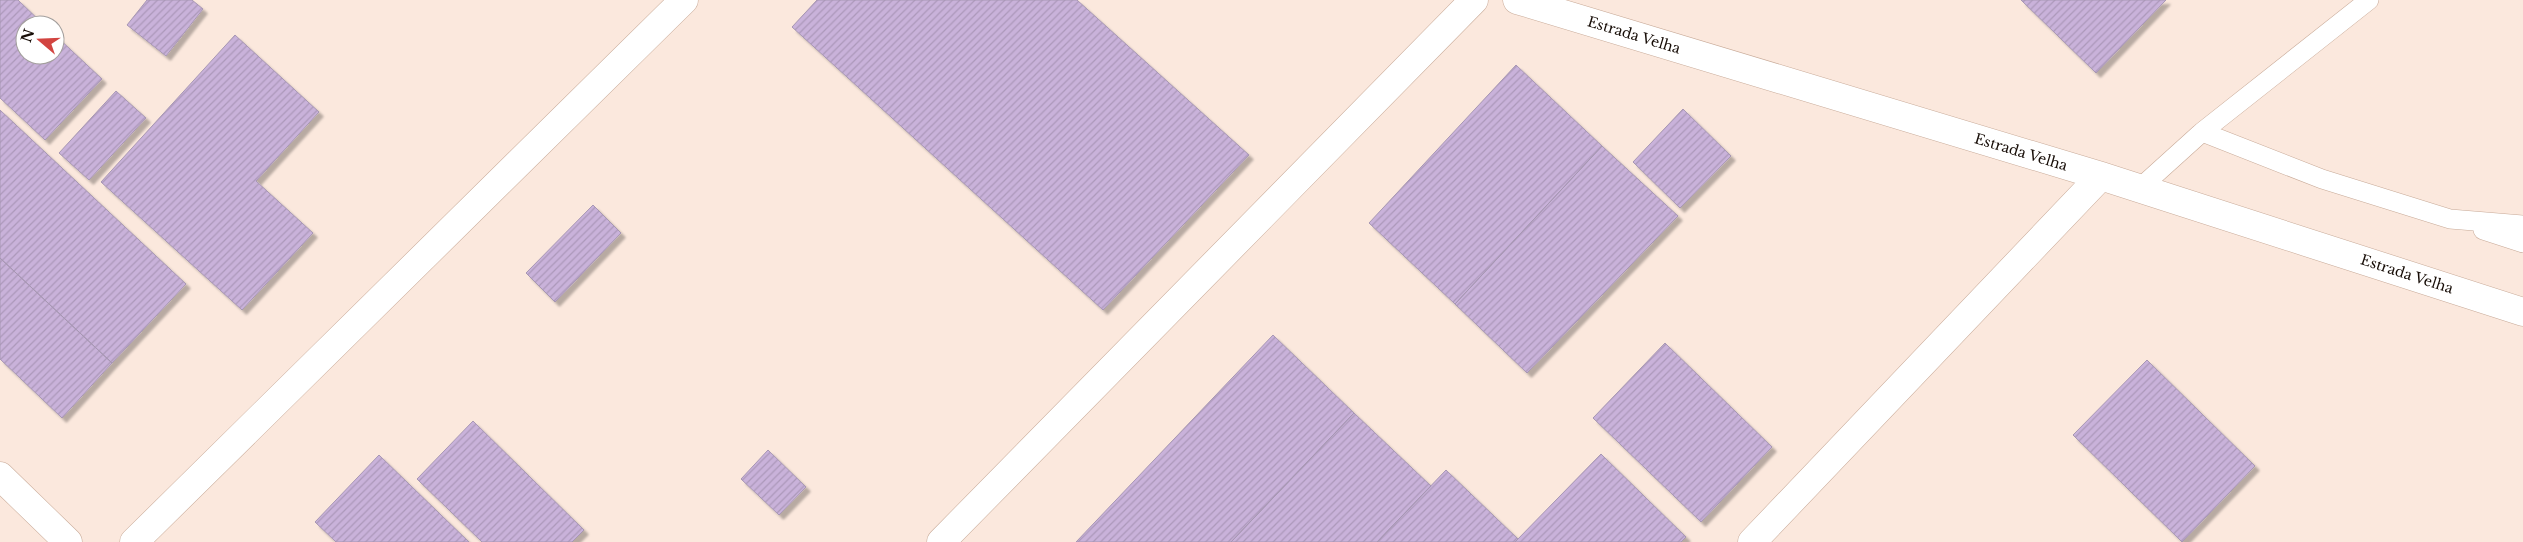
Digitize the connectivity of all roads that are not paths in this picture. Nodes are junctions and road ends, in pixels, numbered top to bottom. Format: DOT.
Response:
graph roads {
  1 [pos="684,0"];
  2 [pos="1474,0"];
  3 [pos="1517,0"];
  4 [pos="2369,0"];
  5 [pos="2202,132"];
  6 [pos="2102,176"];
  7 [pos="2140,188"];
  8 [pos="2450,220"];
  9 [pos="2523,225"];
  10 [pos="2523,243"];
  11 [pos="2523,312"];
  12 [pos="0,476"];
  13 [pos="68,542"];
  14 [pos="134,542"];
  15 [pos="942,542"];
  16 [pos="1752,542"];
  1 -- 14 [label="street"];
  2 -- 15 [label="street"];
  3 -- 6 [label="street, Estrada Velha"];
  4 -- 5 [label="lane"];
  5 -- 7 [label="lane"];
  5 -- 8 [label="lane"];
  6 -- 7 [label="street, Estrada Velha"];
  6 -- 16 [label="street"];
  7 -- 11 [label="street, Estrada Velha"];
  8 -- 9 [label="lane"];
  8 -- 10 [label="lane"];
  12 -- 13 [label="street"];
}
